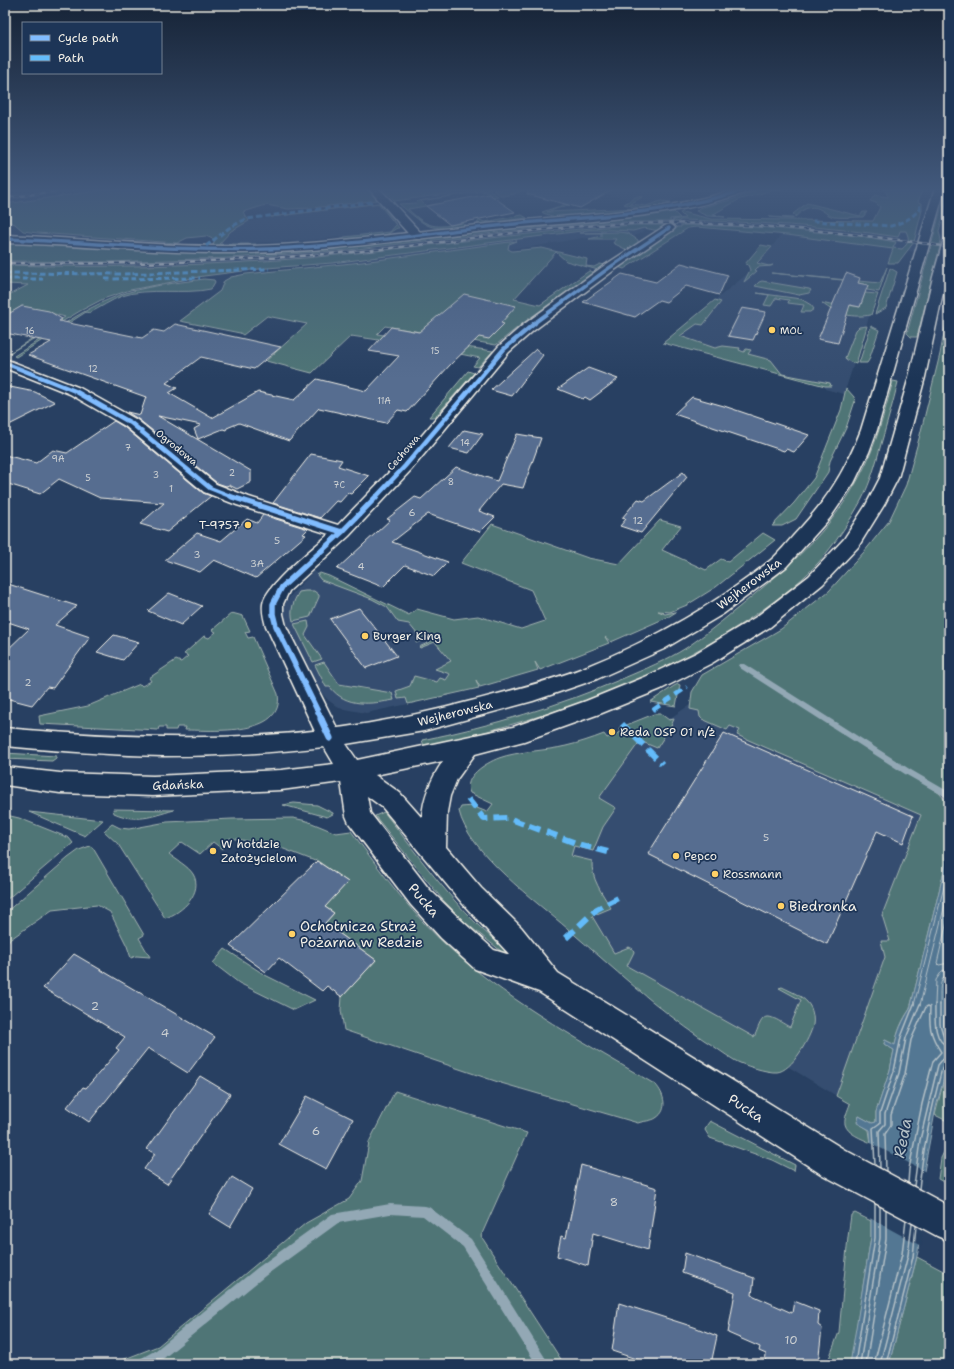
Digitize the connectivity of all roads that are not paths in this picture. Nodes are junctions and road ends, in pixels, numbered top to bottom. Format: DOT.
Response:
graph roads {
  1 [pos="633,252"];
  2 [pos="921,252"];
  3 [pos="946,252"];
  4 [pos="5,363"];
  5 [pos="342,532"];
  6 [pos="5,737"];
  7 [pos="330,738"];
  8 [pos="467,747"];
  9 [pos="351,771"];
  10 [pos="5,776"];
  11 [pos="433,851"];
  12 [pos="548,982"];
  13 [pos="945,1222"];
  1 -- 5 [label="main road, Cechowa"];
  2 -- 7 [label="main road, Wejherowska"];
  3 -- 8 [label="main road"];
  4 -- 5 [label="main road, Ogrodowa"];
  5 -- 7 [label="main road, Cechowa"];
  6 -- 7 [label="main road"];
  7 -- 9 [label="main road, Pucka"];
  8 -- 9 [label="main road"];
  8 -- 11 [label="main road"];
  9 -- 10 [label="main road, Gdańska"];
  9 -- 11 [label="main road, Pucka"];
  9 -- 12 [label="main road, Pucka"];
  11 -- 12 [label="main road, Pucka"];
  12 -- 13 [label="main road, Pucka"];
}
